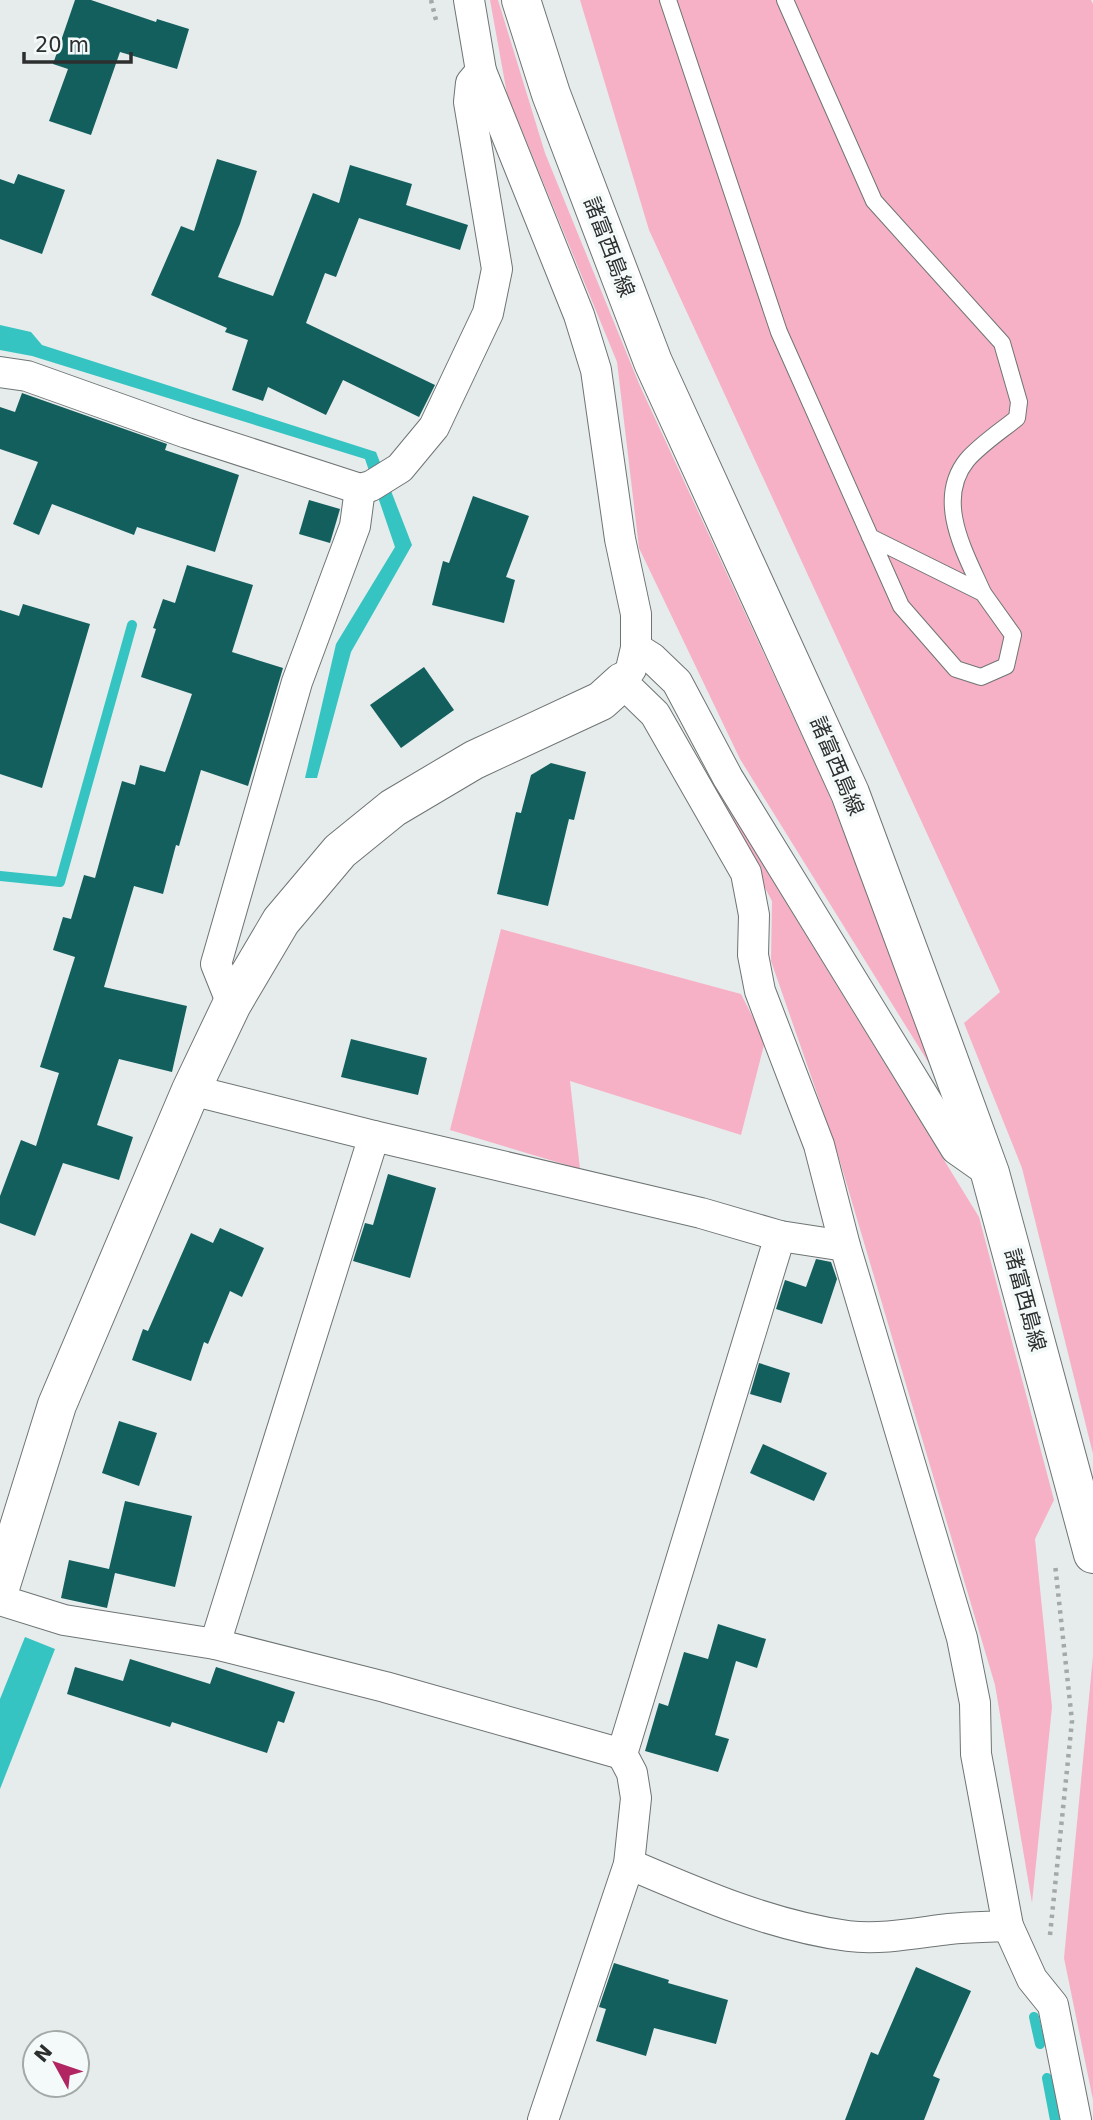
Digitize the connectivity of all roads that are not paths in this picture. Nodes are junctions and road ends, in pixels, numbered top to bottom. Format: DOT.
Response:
graph roads {
  1 [pos="469,0"];
  2 [pos="521,0"];
  3 [pos="667,0"];
  4 [pos="785,0"];
  5 [pos="481,71"];
  6 [pos="0,372"];
  7 [pos="373,483"];
  8 [pos="870,537"];
  9 [pos="983,593"];
  10 [pos="629,665"];
  11 [pos="232,1004"];
  12 [pos="191,1090"];
  13 [pos="374,1136"];
  14 [pos="990,1173"];
  15 [pos="780,1236"];
  16 [pos="845,1246"];
  17 [pos="1093,1553"];
  18 [pos="0,1588"];
  19 [pos="0,1600"];
  20 [pos="215,1644"];
  21 [pos="622,1754"];
  22 [pos="629,1864"];
  23 [pos="1008,1926"];
  24 [pos="543,2120"];
  25 [pos="1076,2120"];
  1 -- 5 [label="street"];
  2 -- 14 [label="main road, 諸富西島線"];
  3 -- 8 [label="lane"];
  4 -- 9 [label="lane"];
  5 -- 7 [label="street"];
  5 -- 10 [label="street"];
  6 -- 7 [label="street"];
  7 -- 11 [label="street"];
  8 -- 9 [label="lane"];
  8 -- 9 [label="lane"];
  10 -- 11 [label="main road"];
  10 -- 14 [label="street"];
  10 -- 16 [label="street"];
  11 -- 12 [label="main road"];
  12 -- 13 [label="street"];
  12 -- 18 [label="main road"];
  13 -- 15 [label="street"];
  13 -- 20 [label="street"];
  14 -- 17 [label="main road, 諸富西島線"];
  15 -- 16 [label="street"];
  15 -- 21 [label="street"];
  16 -- 23 [label="street"];
  19 -- 20 [label="street"];
  20 -- 21 [label="street"];
  21 -- 22 [label="street"];
  22 -- 23 [label="street"];
  22 -- 24 [label="street"];
  23 -- 25 [label="street"];
}
